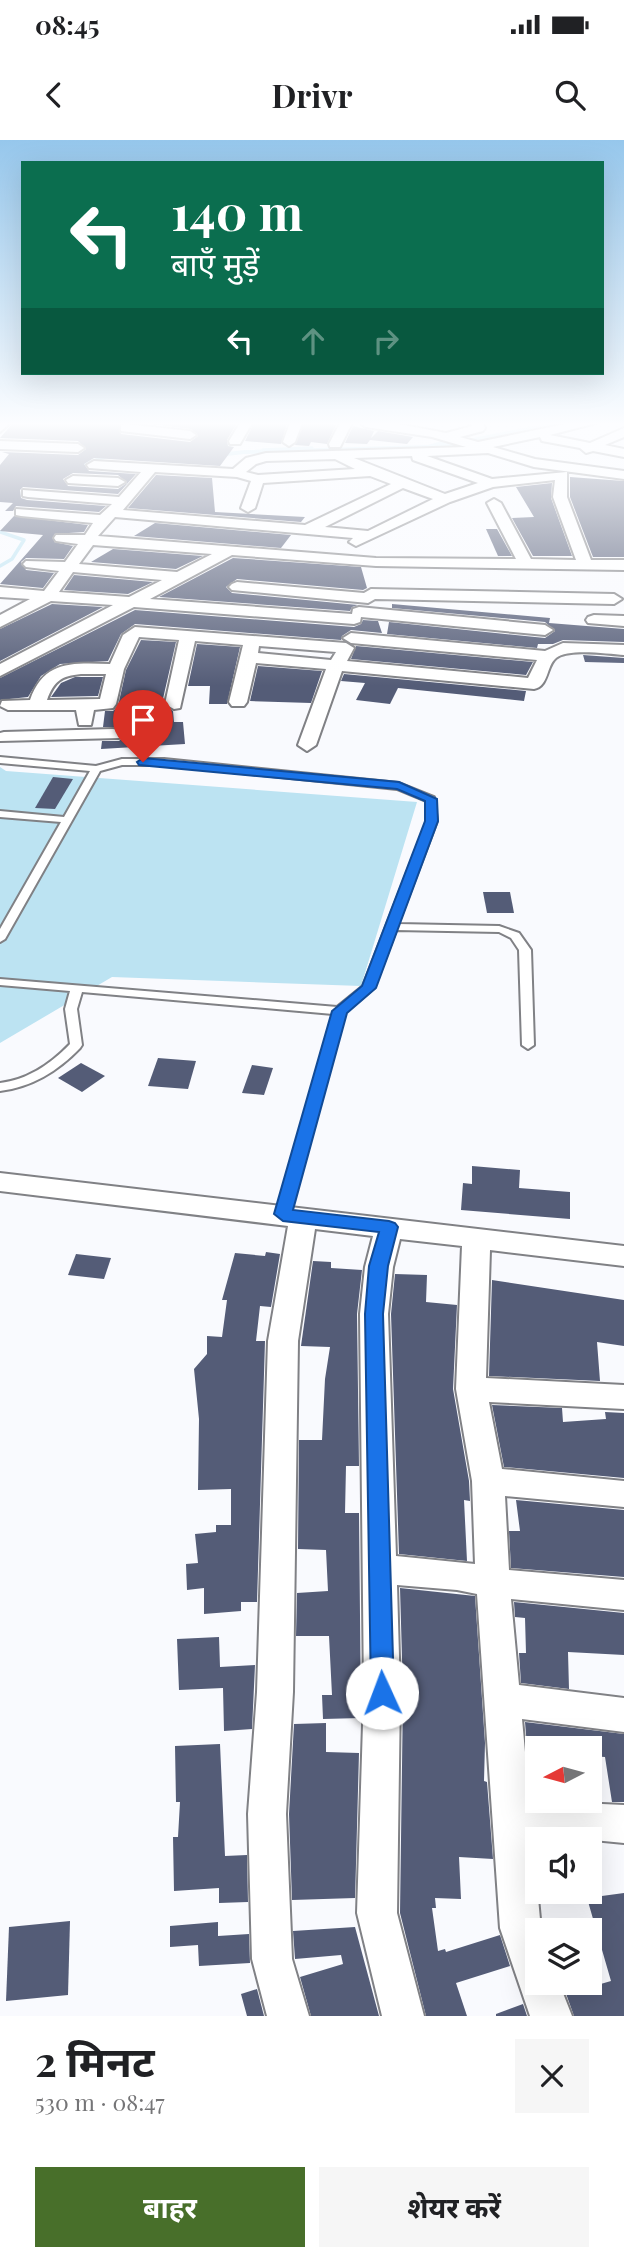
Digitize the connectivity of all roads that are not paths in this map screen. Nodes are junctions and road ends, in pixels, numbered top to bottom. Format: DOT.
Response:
graph roads {
  1 [pos="113,511"];
  2 [pos="169,511"];
  3 [pos="346,511"];
  4 [pos="421,511"];
  5 [pos="497,511"];
  6 [pos="565,511"];
  7 [pos="21,512"];
  8 [pos="160,517"];
  9 [pos="307,530"];
  10 [pos="368,536"];
  11 [pos="61,538"];
  12 [pos="89,540"];
  13 [pos="121,542"];
  14 [pos="230,550"];
  15 [pos="328,558"];
  16 [pos="518,563"];
  17 [pos="585,563"];
  18 [pos="30,564"];
  19 [pos="624,565"];
  20 [pos="69,567"];
  21 [pos="272,567"];
  22 [pos="373,568"];
  23 [pos="178,577"];
  24 [pos="237,587"];
  25 [pos="0,592"];
  26 [pos="49,595"];
  27 [pos="516,597"];
  28 [pos="614,599"];
  29 [pos="132,602"];
  30 [pos="363,606"];
  31 [pos="594,620"];
  32 [pos="624,621"];
  33 [pos="1,622"];
  34 [pos="545,630"];
  35 [pos="188,635"];
  36 [pos="253,640"];
  37 [pos="348,643"];
  38 [pos="624,650"];
  39 [pos="547,656"];
  40 [pos="248,657"];
  41 [pos="0,660"];
  42 [pos="23,660"];
  43 [pos="336,665"];
  44 [pos="116,669"];
  45 [pos="0,671"];
  46 [pos="238,702"];
  47 [pos="37,703"];
  48 [pos="174,704"];
  49 [pos="8,705"];
  50 [pos="85,705"];
  51 [pos="113,734"];
  52 [pos="86,735"];
  53 [pos="4,737"];
  54 [pos="307,745"];
  55 [pos="0,760"];
  56 [pos="96,769"];
  57 [pos="0,814"];
  58 [pos="67,820"];
  59 [pos="0,913"];
  60 [pos="13,915"];
  61 [pos="391,927"];
  62 [pos="0,939"];
  63 [pos="0,982"];
  64 [pos="77,988"];
  65 [pos="340,1011"];
  66 [pos="528,1045"];
  67 [pos="0,1087"];
  68 [pos="0,1182"];
  69 [pos="293,1216"];
  70 [pos="389,1227"];
  71 [pos="476,1240"];
  72 [pos="624,1256"];
  73 [pos="471,1389"];
  74 [pos="624,1397"];
  75 [pos="488,1481"];
  76 [pos="624,1494"];
  77 [pos="379,1569"];
  78 [pos="493,1583"];
  79 [pos="624,1595"];
  80 [pos="502,1700"];
  81 [pos="624,1715"];
  82 [pos="512,1813"];
  83 [pos="624,1824"];
  84 [pos="525,1943"];
  85 [pos="543,1995"];
  86 [pos="288,2016"];
  87 [pos="404,2016"];
  88 [pos="551,2016"];
  1 -- 7 [label="street"];
  1 -- 8 [label="street"];
  1 -- 12 [label="street"];
  2 -- 8 [label="street"];
  3 -- 9 [label="street"];
  4 -- 10 [label="street"];
  5 -- 16 [label="street"];
  6 -- 17 [label="street"];
  8 -- 9 [label="street"];
  8 -- 13 [label="street"];
  9 -- 10 [label="street"];
  10 -- 15 [label="street"];
  11 -- 12 [label="street"];
  12 -- 13 [label="street"];
  12 -- 20 [label="street"];
  13 -- 14 [label="street"];
  14 -- 15 [label="street"];
  14 -- 23 [label="street"];
  15 -- 22 [label="street"];
  16 -- 17 [label="street"];
  16 -- 22 [label="street"];
  16 -- 27 [label="street"];
  17 -- 19 [label="street"];
  18 -- 20 [label="street"];
  20 -- 23 [label="street"];
  20 -- 26 [label="street"];
  21 -- 22 [label="street"];
  22 -- 30 [label="street"];
  23 -- 29 [label="street"];
  24 -- 30 [label="street"];
  25 -- 26 [label="street"];
  26 -- 29 [label="street"];
  26 -- 33 [label="street"];
  27 -- 28 [label="street"];
  27 -- 30 [label="street"];
  29 -- 30 [label="street"];
  29 -- 42 [label="street"];
  30 -- 34 [label="street"];
  30 -- 37 [label="street"];
  31 -- 32 [label="street"];
  35 -- 36 [label="street"];
  35 -- 44 [label="street"];
  35 -- 48 [label="street"];
  36 -- 37 [label="street"];
  36 -- 40 [label="street"];
  37 -- 39 [label="street"];
  37 -- 43 [label="street"];
  38 -- 39 [label="street"];
  39 -- 43 [label="street"];
  40 -- 43 [label="street"];
  40 -- 46 [label="street"];
  41 -- 42 [label="street"];
  42 -- 45 [label="street"];
  43 -- 54 [label="street"];
  44 -- 47 [label="street"];
  44 -- 50 [label="street"];
  47 -- 49 [label="street"];
  47 -- 50 [label="street"];
  50 -- 52 [label="street"];
  51 -- 52 [label="street"];
  52 -- 53 [label="street"];
  55 -- 56 [label="lane"];
  56 -- 58 [label="lane"];
  56 -- 61 [label="lane"];
  57 -- 58 [label="lane"];
  58 -- 60 [label="lane"];
  59 -- 60 [label="lane"];
  60 -- 62 [label="lane"];
  61 -- 65 [label="lane"];
  61 -- 66 [label="lane"];
  63 -- 64 [label="lane"];
  64 -- 65 [label="lane"];
  64 -- 67 [label="lane"];
  65 -- 69 [label="lane"];
  68 -- 69 [label="street"];
  69 -- 70 [label="street"];
  69 -- 86 [label="street"];
  70 -- 71 [label="street"];
  70 -- 77 [label="street"];
  71 -- 72 [label="street"];
  71 -- 73 [label="street"];
  73 -- 74 [label="street"];
  73 -- 75 [label="street"];
  75 -- 76 [label="street"];
  75 -- 78 [label="street"];
  77 -- 78 [label="street"];
  77 -- 87 [label="street"];
  78 -- 79 [label="street"];
  78 -- 80 [label="street"];
  80 -- 81 [label="street"];
  80 -- 82 [label="street"];
  82 -- 83 [label="street"];
  82 -- 84 [label="street"];
  85 -- 88 [label="street"];
}
